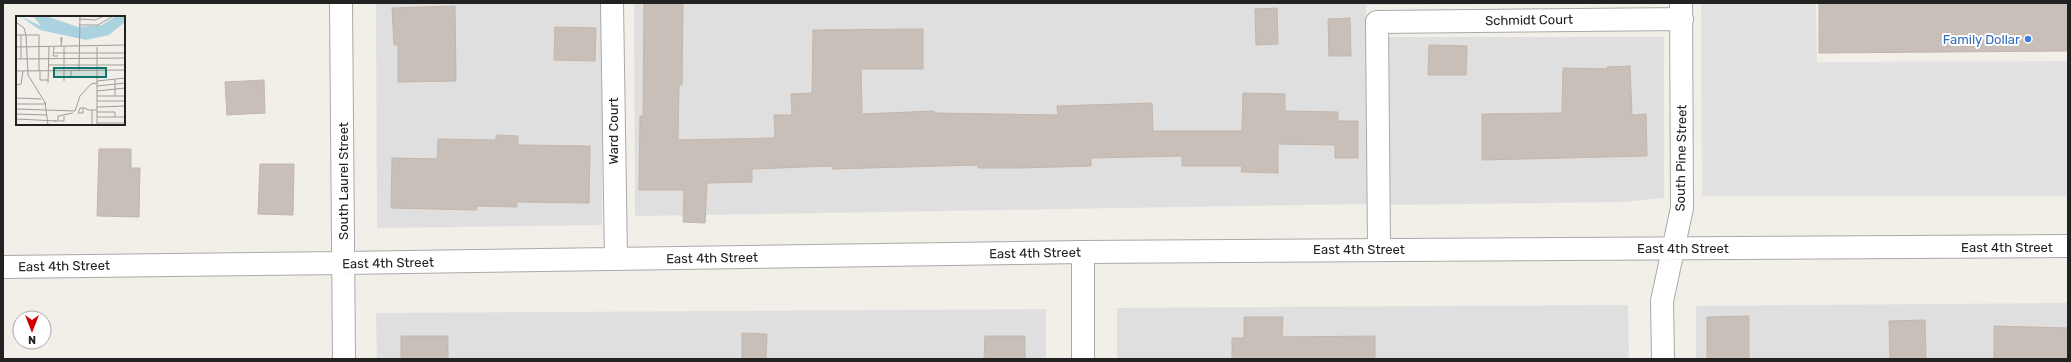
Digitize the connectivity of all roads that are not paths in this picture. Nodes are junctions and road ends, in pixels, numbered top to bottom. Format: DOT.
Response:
graph roads {
  1 [pos="341,3"];
  2 [pos="612,3"];
  3 [pos="1682,11"];
  4 [pos="2068,246"];
  5 [pos="1673,248"];
  6 [pos="1379,249"];
  7 [pos="1083,252"];
  8 [pos="616,259"];
  9 [pos="343,263"];
  10 [pos="3,267"];
  11 [pos="344,359"];
  12 [pos="1083,359"];
  13 [pos="1663,359"];
  1 -- 9 [label="street, South Laurel Street"];
  2 -- 8 [label="street, Ward Court"];
  3 -- 5 [label="street, South Pine Street"];
  3 -- 6 [label="street, Schmidt Court"];
  4 -- 5 [label="street, East 4th Street"];
  5 -- 6 [label="street, East 4th Street"];
  5 -- 13 [label="street, South Pine Street"];
  6 -- 7 [label="street, East 4th Street"];
  7 -- 8 [label="street, East 4th Street"];
  7 -- 12 [label="street"];
  8 -- 9 [label="street, East 4th Street"];
  9 -- 10 [label="street, East 4th Street"];
  9 -- 11 [label="street, South Laurel Street"];
}
